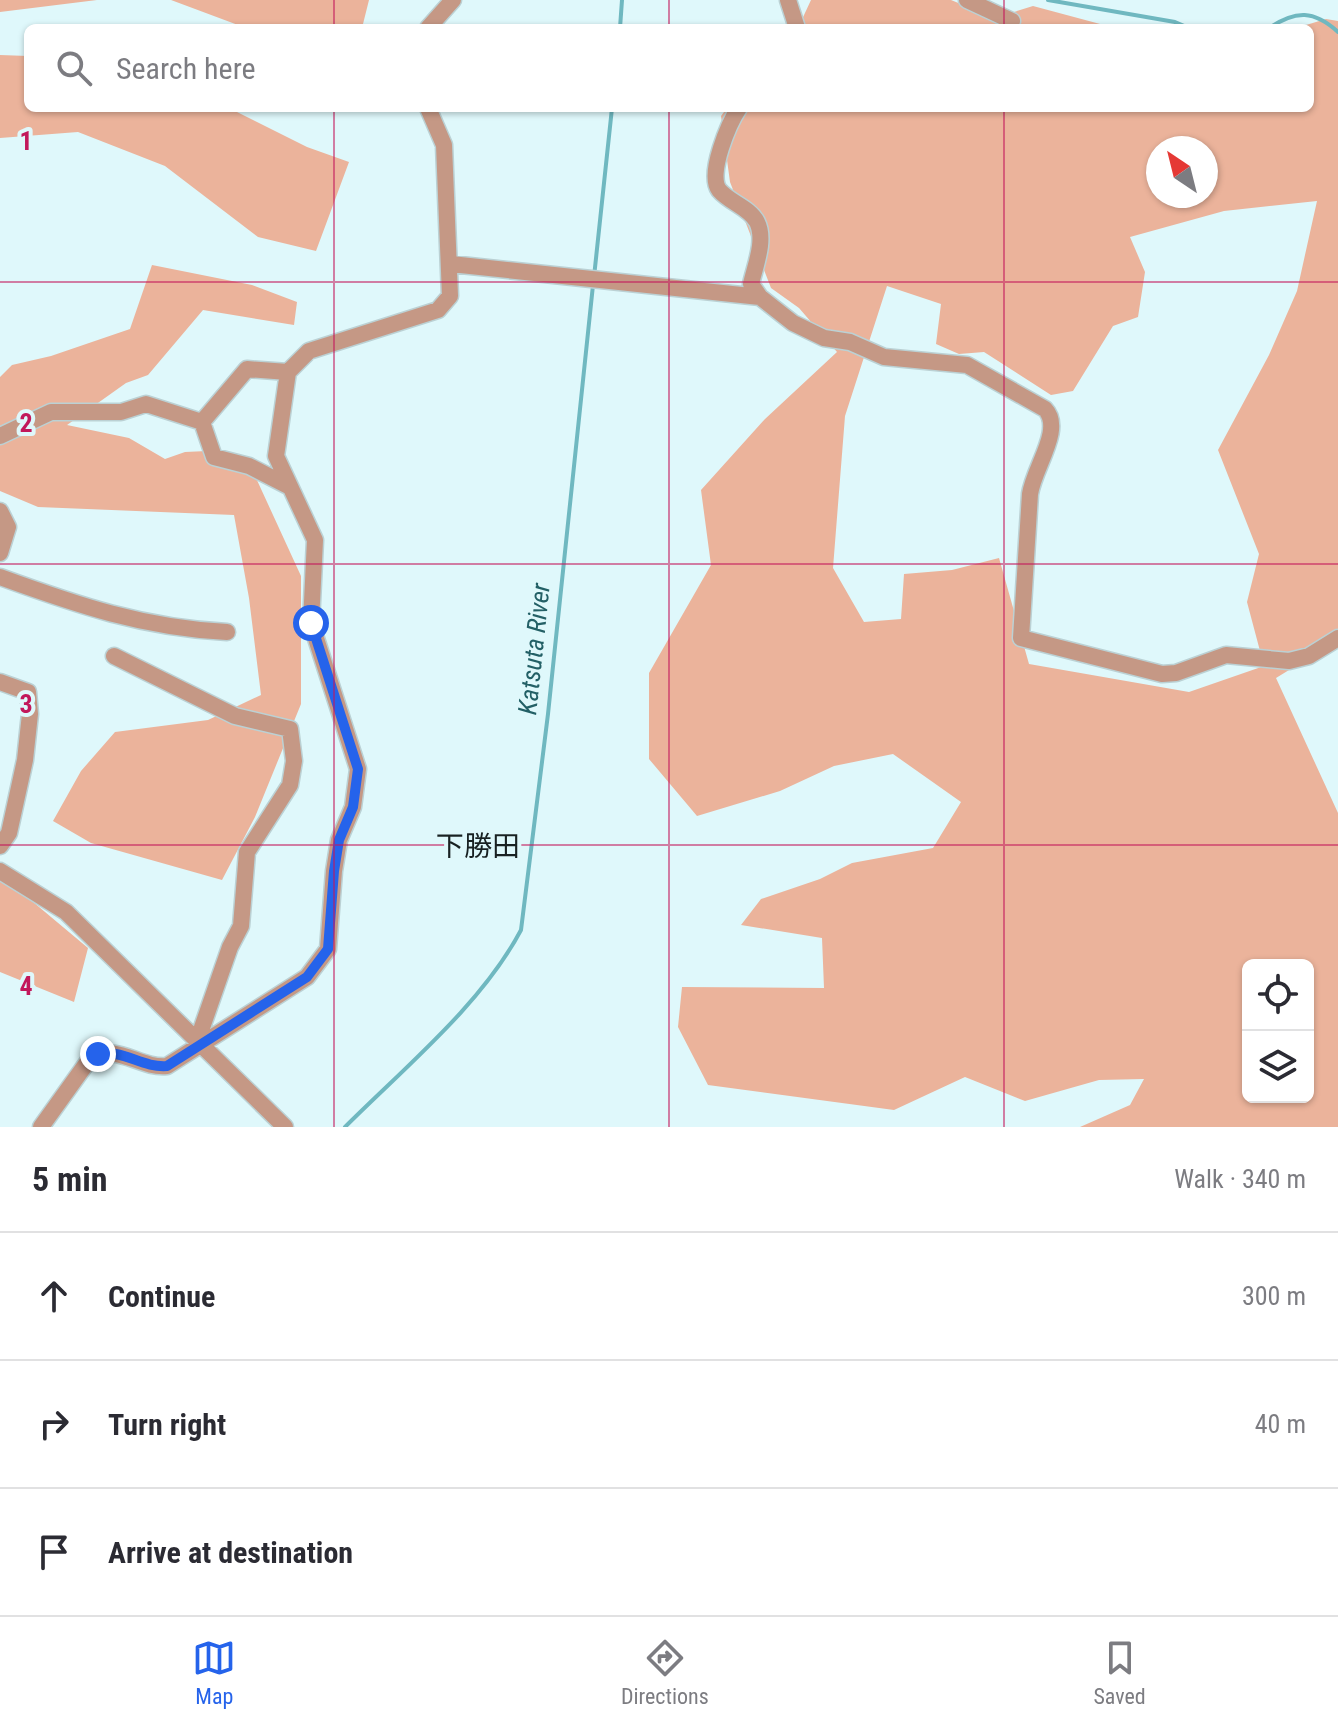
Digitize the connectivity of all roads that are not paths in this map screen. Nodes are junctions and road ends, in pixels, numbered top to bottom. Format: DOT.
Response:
graph roads {
  1 [pos="453,0"];
  2 [pos="788,0"];
  3 [pos="967,0"];
  4 [pos="1012,21"];
  5 [pos="432,24"];
  6 [pos="796,24"];
  7 [pos="430,112"];
  8 [pos="736,112"];
  9 [pos="451,264"];
  10 [pos="760,297"];
  11 [pos="288,372"];
  12 [pos="202,422"];
  13 [pos="0,436"];
  14 [pos="288,486"];
  15 [pos="0,511"];
  16 [pos="0,553"];
  17 [pos="0,577"];
  18 [pos="227,632"];
  19 [pos="1338,638"];
  20 [pos="114,656"];
  21 [pos="0,682"];
  22 [pos="0,846"];
  23 [pos="0,871"];
  24 [pos="201,1042"];
  25 [pos="41,1127"];
  26 [pos="285,1127"];
  1 -- 5 [label="street"];
  2 -- 6 [label="street"];
  3 -- 4 [label="street"];
  7 -- 9 [label="street"];
  8 -- 10 [label="street"];
  9 -- 10 [label="street"];
  9 -- 11 [label="street"];
  10 -- 19 [label="street"];
  11 -- 12 [label="street"];
  11 -- 14 [label="street"];
  12 -- 13 [label="street"];
  12 -- 14 [label="street"];
  14 -- 24 [label="street"];
  15 -- 16 [label="street"];
  17 -- 18 [label="street"];
  20 -- 24 [label="street"];
  21 -- 22 [label="street"];
  23 -- 24 [label="street"];
  24 -- 25 [label="street"];
  24 -- 26 [label="street"];
}
